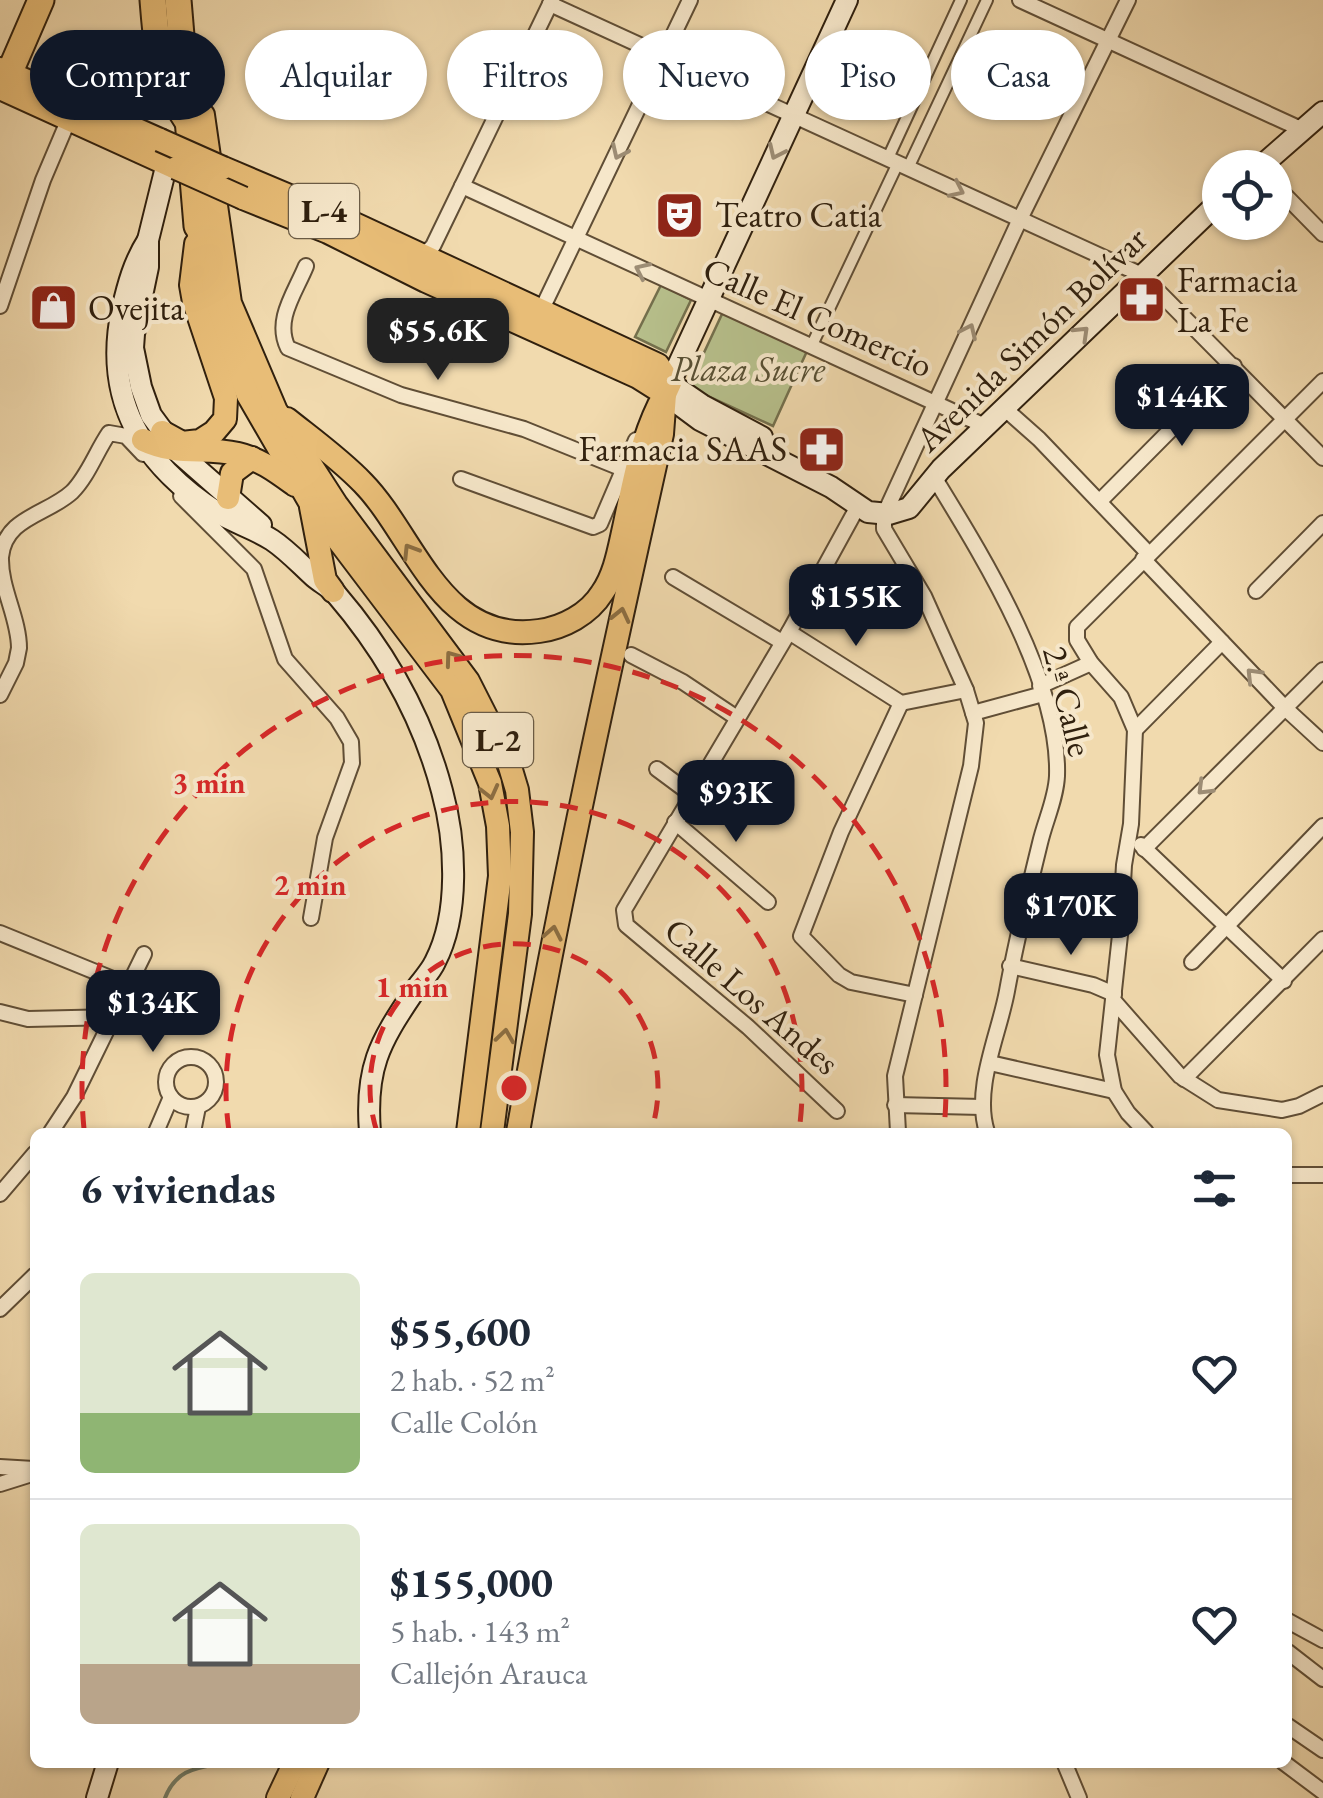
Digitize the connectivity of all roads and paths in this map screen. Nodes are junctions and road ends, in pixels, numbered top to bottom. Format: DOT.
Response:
graph roads {
  1 [pos="25,0"];
  2 [pos="41,0"];
  3 [pos="144,0"];
  4 [pos="154,0"];
  5 [pos="178,0"];
  6 [pos="194,0"];
  7 [pos="690,0"];
  8 [pos="847,0"];
  9 [pos="961,0"];
  10 [pos="986,0"];
  11 [pos="1020,0"];
  12 [pos="1128,0"];
  13 [pos="551,2"];
  14 [pos="152,30"];
  15 [pos="155,30"];
  16 [pos="183,30"];
  17 [pos="195,30"];
  18 [pos="676,30"];
  19 [pos="623,36"];
  20 [pos="1106,40"];
  21 [pos="2,73"];
  22 [pos="30,89"];
  23 [pos="785,111"];
  24 [pos="1323,112"];
  25 [pos="793,115"];
  26 [pos="69,120"];
  27 [pos="87,120"];
  28 [pos="97,120"];
  29 [pos="196,120"];
  30 [pos="196,120"];
  31 [pos="634,120"];
  32 [pos="1303,130"];
  33 [pos="1280,150"];
  34 [pos="898,163"];
  35 [pos="171,165"];
  36 [pos="462,186"];
  37 [pos="1292,202"];
  38 [pos="1202,218"];
  39 [pos="1020,219"];
  40 [pos="198,226"];
  41 [pos="1323,234"];
  42 [pos="578,240"];
  43 [pos="415,263"];
  44 [pos="306,266"];
  45 [pos="1142,275"];
  46 [pos="706,300"];
  47 [pos="0,306"];
  48 [pos="541,312"];
  49 [pos="811,347"];
  50 [pos="1234,366"];
  51 [pos="1323,381"];
  52 [pos="668,388"];
  53 [pos="936,404"];
  54 [pos="1004,408"];
  55 [pos="276,412"];
  56 [pos="1285,420"];
  57 [pos="985,426"];
  58 [pos="152,436"];
  59 [pos="179,452"];
  60 [pos="252,458"];
  61 [pos="1323,458"];
  62 [pos="623,469"];
  63 [pos="934,477"];
  64 [pos="461,480"];
  65 [pos="306,497"];
  66 [pos="228,498"];
  67 [pos="1100,501"];
  68 [pos="850,502"];
  69 [pos="884,514"];
  70 [pos="1323,523"];
  71 [pos="271,539"];
  72 [pos="1146,556"];
  73 [pos="674,577"];
  74 [pos="334,590"];
  75 [pos="1256,591"];
  76 [pos="785,637"];
  77 [pos="1222,642"];
  78 [pos="631,655"];
  79 [pos="1091,663"];
  80 [pos="1323,670"];
  81 [pos="966,690"];
  82 [pos="1041,690"];
  83 [pos="0,695"];
  84 [pos="900,702"];
  85 [pos="1284,708"];
  86 [pos="974,714"];
  87 [pos="737,718"];
  88 [pos="1135,730"];
  89 [pos="1323,742"];
  90 [pos="656,769"];
  91 [pos="692,795"];
  92 [pos="675,822"];
  93 [pos="1323,826"];
  94 [pos="1130,834"];
  95 [pos="1144,849"];
  96 [pos="768,902"];
  97 [pos="311,918"];
  98 [pos="1225,928"];
  99 [pos="0,933"];
  100 [pos="1323,939"];
  101 [pos="144,954"];
  102 [pos="1192,962"];
  103 [pos="1010,966"];
  104 [pos="1284,980"];
  105 [pos="130,986"];
  106 [pos="915,995"];
  107 [pos="1114,997"];
  108 [pos="0,1012"];
  109 [pos="115,1017"];
  110 [pos="990,1063"];
  111 [pos="1184,1079"];
  112 [pos="1114,1091"];
  113 [pos="1323,1094"];
  114 [pos="170,1097"];
  115 [pos="895,1104"];
  116 [pos="198,1106"];
  117 [pos="982,1107"];
  118 [pos="837,1112"];
  119 [pos="54,1128"];
  120 [pos="158,1128"];
  121 [pos="193,1128"];
  122 [pos="370,1128"];
  123 [pos="468,1128"];
  124 [pos="493,1128"];
  125 [pos="519,1128"];
  126 [pos="898,1128"];
  127 [pos="986,1128"];
  128 [pos="1142,1128"];
  129 [pos="30,1158"];
  130 [pos="1292,1175"];
  131 [pos="1323,1175"];
  132 [pos="0,1194"];
  133 [pos="30,1280"];
  134 [pos="0,1309"];
  135 [pos="0,1467"];
  136 [pos="30,1470"];
  137 [pos="30,1473"];
  138 [pos="0,1484"];
  139 [pos="1292,1623"];
  140 [pos="1323,1640"];
  141 [pos="1292,1655"];
  142 [pos="1323,1678"];
  143 [pos="1292,1729"];
  144 [pos="1323,1750"];
  145 [pos="106,1768"];
  146 [pos="292,1768"];
  147 [pos="315,1768"];
  148 [pos="1066,1768"];
  149 [pos="1291,1768"];
  150 [pos="1323,1792"];
  151 [pos="97,1798"];
  152 [pos="278,1798"];
  153 [pos="302,1798"];
  154 [pos="1079,1798"];
  1 -- 21 [label="highway"];
  2 -- 21 [label="highway"];
  3 -- 14 [label="highway"];
  4 -- 15 [label="highway, L-2"];
  5 -- 16 [label="highway, L-2"];
  6 -- 17 [label="highway, L-2"];
  7 -- 18 [label="street"];
  8 -- 25 [label="main road"];
  9 -- 34 [label="street"];
  10 -- 34 [label="street"];
  11 -- 20 [label="street"];
  12 -- 20 [label="street"];
  13 -- 19 [label="street"];
  13 -- 36 [label="street"];
  20 -- 32 [label="street"];
  20 -- 39 [label="street"];
  21 -- 22 [label="main road, L-4"];
  23 -- 25 [label="street"];
  24 -- 32 [label="main road"];
  25 -- 34 [label="street"];
  25 -- 46 [label="main road, one-way"];
  26 -- 47 [label="street"];
  27 -- 35 [label="main road, L-4"];
  28 -- 43 [label="main road, L-4, bridge"];
  29 -- 40 [label="highway, L-2"];
  30 -- 55 [label="main road, L-2"];
  31 -- 42 [label="street, one-way"];
  32 -- 33 [label="main road"];
  34 -- 39 [label="street, one-way"];
  34 -- 49 [label="street"];
  35 -- 43 [label="main road, L-4, bridge"];
  35 -- 58 [label="main road"];
  36 -- 42 [label="street, Calle El Comercio"];
  36 -- 43 [label="street"];
  37 -- 41 [label="street"];
  38 -- 45 [label="main road, Avenida Simón Bolívar"];
  39 -- 45 [label="street"];
  53 -- 39 [label="street, one-way"];
  40 -- 58 [label="main road"];
  40 -- 65 [label="main road, L-2"];
  46 -- 42 [label="street, Calle El Comercio, one-way"];
  42 -- 48 [label="street"];
  43 -- 48 [label="main road, L-4"];
  43 -- 52 [label="main road, L-4"];
  44 -- 62 [label="street"];
  45 -- 50 [label="street"];
  54 -- 45 [label="main road, Avenida Simón Bolívar, one-way"];
  46 -- 49 [label="street, Calle El Comercio"];
  46 -- 52 [label="main road"];
  48 -- 52 [label="main road, L-4"];
  49 -- 53 [label="street, Calle El Comercio"];
  50 -- 56 [label="street"];
  50 -- 67 [label="street"];
  51 -- 56 [label="street"];
  52 -- 55 [label="main road, one-way"];
  52 -- 62 [label="street"];
  52 -- 68 [label="main road, L-4"];
  125 -- 52 [label="main road, one-way"];
  53 -- 57 [label="street, Calle El Comercio"];
  53 -- 69 [label="street"];
  54 -- 57 [label="main road, Avenida Simón Bolívar"];
  54 -- 67 [label="street"];
  124 -- 55 [label="main road, L-2, one-way"];
  56 -- 61 [label="street"];
  56 -- 72 [label="street"];
  57 -- 63 [label="main road, Avenida Simón Bolívar"];
  58 -- 59 [label="main road"];
  58 -- 71 [label="main road"];
  59 -- 60 [label="main road"];
  59 -- 66 [label="main road"];
  60 -- 65 [label="main road"];
  60 -- 66 [label="main road"];
  62 -- 64 [label="street"];
  63 -- 69 [label="main road, Avenida Simón Bolívar"];
  63 -- 82 [label="street, 2.ª Calle"];
  65 -- 74 [label="main road"];
  65 -- 123 [label="main road, L-2, one-way"];
  66 -- 71 [label="main road"];
  67 -- 72 [label="street"];
  68 -- 69 [label="main road, L-4"];
  68 -- 76 [label="street"];
  69 -- 81 [label="street"];
  70 -- 75 [label="street"];
  71 -- 74 [label="main road"];
  72 -- 77 [label="street"];
  72 -- 79 [label="street"];
  73 -- 76 [label="street"];
  74 -- 122 [label="main road"];
  76 -- 84 [label="street"];
  76 -- 87 [label="street"];
  85 -- 77 [label="street, one-way"];
  77 -- 88 [label="street"];
  78 -- 87 [label="street"];
  79 -- 82 [label="street"];
  79 -- 88 [label="street"];
  80 -- 85 [label="street"];
  81 -- 84 [label="street"];
  81 -- 86 [label="street"];
  82 -- 86 [label="street"];
  82 -- 103 [label="street, 2.ª Calle"];
  83 -- 97 [label="street"];
  84 -- 106 [label="street"];
  85 -- 89 [label="street"];
  85 -- 95 [label="street, one-way"];
  86 -- 106 [label="street"];
  87 -- 91 [label="street"];
  88 -- 94 [label="street"];
  90 -- 91 [label="street"];
  91 -- 92 [label="street"];
  92 -- 96 [label="street"];
  92 -- 118 [label="street, Calle Los Andes"];
  93 -- 98 [label="street"];
  94 -- 95 [label="street"];
  94 -- 107 [label="street"];
  95 -- 98 [label="street"];
  98 -- 102 [label="street"];
  98 -- 104 [label="street"];
  99 -- 105 [label="street"];
  100 -- 104 [label="street"];
  101 -- 105 [label="street"];
  103 -- 107 [label="street"];
  103 -- 110 [label="street, 2.ª Calle"];
  104 -- 111 [label="street"];
  105 -- 109 [label="street"];
  106 -- 115 [label="street"];
  107 -- 111 [label="street"];
  107 -- 112 [label="street"];
  108 -- 109 [label="street"];
  109 -- 119 [label="street"];
  110 -- 112 [label="street"];
  110 -- 117 [label="street, 2.ª Calle"];
  111 -- 113 [label="street"];
  112 -- 128 [label="street"];
  114 -- 116 [label="street"];
  114 -- 116 [label="street"];
  114 -- 120 [label="street"];
  115 -- 117 [label="street"];
  115 -- 126 [label="street"];
  116 -- 121 [label="street"];
  117 -- 127 [label="street, 2.ª Calle"];
  129 -- 132 [label="street"];
  130 -- 131 [label="street"];
  133 -- 134 [label="street"];
  135 -- 136 [label="street"];
  137 -- 138 [label="street"];
  139 -- 140 [label="street"];
  141 -- 142 [label="street"];
  143 -- 144 [label="street"];
  145 -- 151 [label="main road"];
  146 -- 152 [label="main road"];
  147 -- 153 [label="main road"];
  148 -- 154 [label="street"];
  149 -- 150 [label="street"];
}
